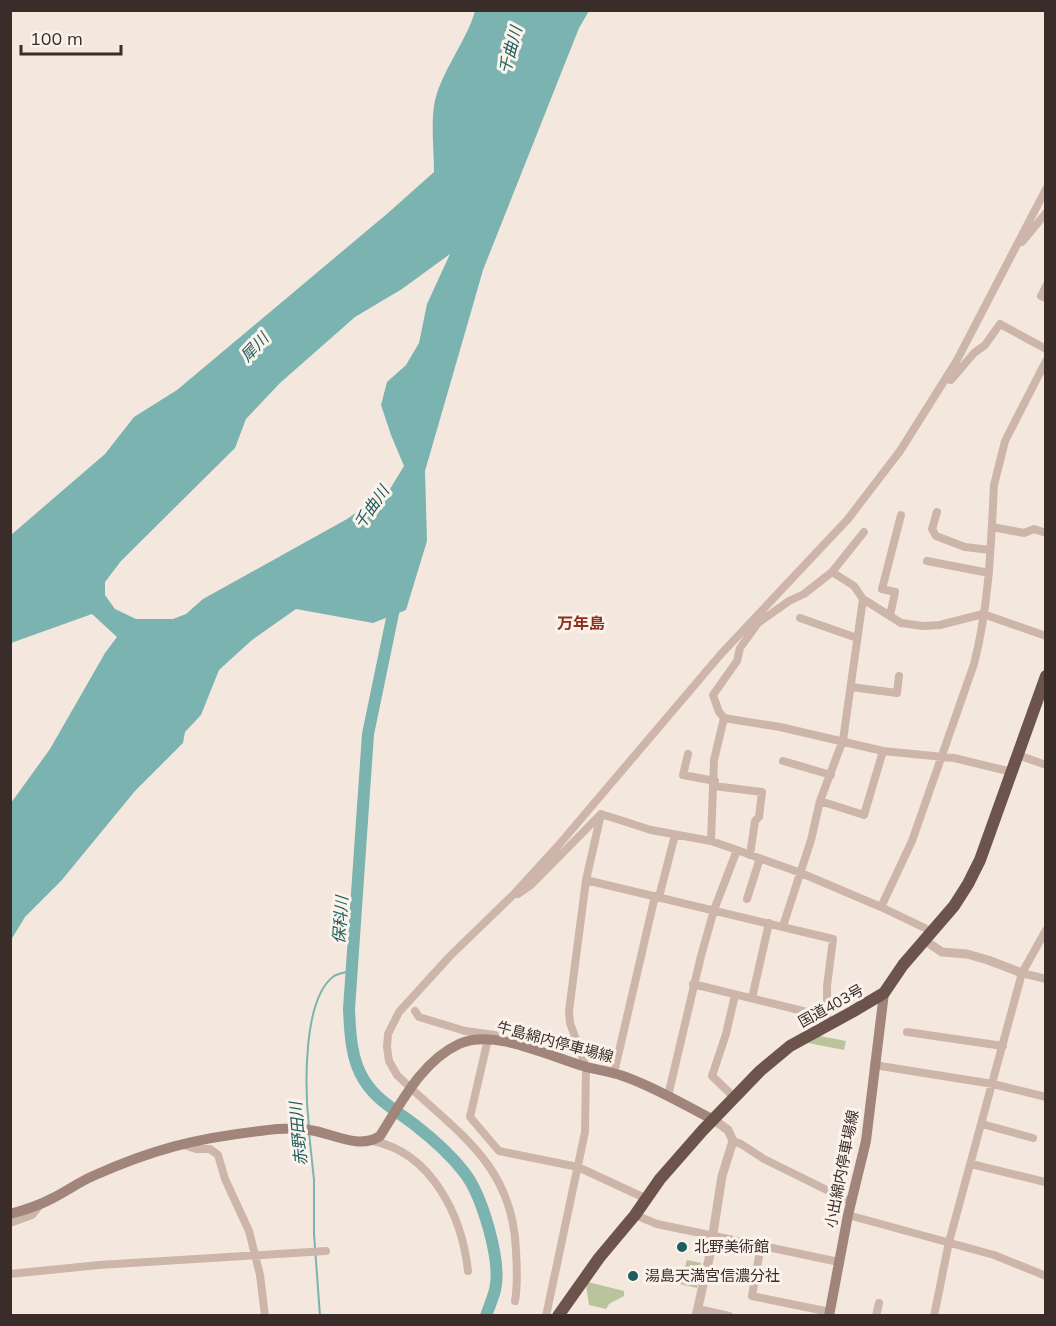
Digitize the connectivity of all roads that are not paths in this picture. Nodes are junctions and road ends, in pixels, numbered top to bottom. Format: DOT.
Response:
graph roads {
  1 [pos="1046,189"];
  2 [pos="1046,213"];
  3 [pos="1012,256"];
  4 [pos="1046,286"];
  5 [pos="1046,298"];
  6 [pos="1045,347"];
  7 [pos="1046,361"];
  8 [pos="947,379"];
  9 [pos="937,512"];
  10 [pos="901,514"];
  11 [pos="992,527"];
  12 [pos="864,532"];
  13 [pos="1046,533"];
  14 [pos="990,550"];
  15 [pos="927,561"];
  16 [pos="832,572"];
  17 [pos="989,573"];
  18 [pos="863,599"];
  19 [pos="983,614"];
  20 [pos="890,616"];
  21 [pos="800,618"];
  22 [pos="756,621"];
  23 [pos="1046,636"];
  24 [pos="857,638"];
  25 [pos="899,676"];
  26 [pos="1046,676"];
  27 [pos="850,687"];
  28 [pos="724,718"];
  29 [pos="843,740"];
  30 [pos="883,751"];
  31 [pos="688,754"];
  32 [pos="1018,755"];
  33 [pos="942,757"];
  34 [pos="783,761"];
  35 [pos="1046,765"];
  36 [pos="1012,772"];
  37 [pos="831,775"];
  38 [pos="715,783"];
  39 [pos="820,801"];
  40 [pos="601,814"];
  41 [pos="675,835"];
  42 [pos="711,841"];
  43 [pos="737,850"];
  44 [pos="750,855"];
  45 [pos="760,858"];
  46 [pos="801,873"];
  47 [pos="586,880"];
  48 [pos="514,894"];
  49 [pos="657,897"];
  50 [pos="747,899"];
  51 [pos="881,907"];
  52 [pos="714,910"];
  53 [pos="769,923"];
  54 [pos="783,926"];
  55 [pos="1046,930"];
  56 [pos="927,936"];
  57 [pos="1022,973"];
  58 [pos="1046,980"];
  59 [pos="693,984"];
  60 [pos="884,993"];
  61 [pos="735,995"];
  62 [pos="752,998"];
  63 [pos="415,1011"];
  64 [pos="827,1021"];
  65 [pos="907,1032"];
  66 [pos="488,1039"];
  67 [pos="510,1044"];
  68 [pos="1003,1046"];
  69 [pos="874,1065"];
  70 [pos="586,1067"];
  71 [pos="614,1073"];
  72 [pos="993,1084"];
  73 [pos="410,1088"];
  74 [pos="668,1096"];
  75 [pos="1046,1097"];
  76 [pos="735,1098"];
  77 [pos="714,1120"];
  78 [pos="982,1124"];
  79 [pos="377,1138"];
  80 [pos="1033,1138"];
  81 [pos="733,1141"];
  82 [pos="182,1143"];
  83 [pos="971,1164"];
  84 [pos="578,1167"];
  85 [pos="1045,1182"];
  86 [pos="647,1199"];
  87 [pos="851,1202"];
  88 [pos="41,1203"];
  89 [pos="10,1214"];
  90 [pos="635,1215"];
  91 [pos="848,1215"];
  92 [pos="10,1223"];
  93 [pos="713,1235"];
  94 [pos="950,1242"];
  95 [pos="761,1245"];
  96 [pos="326,1251"];
  97 [pos="255,1255"];
  98 [pos="839,1262"];
  99 [pos="468,1271"];
  100 [pos="10,1274"];
  101 [pos="1046,1276"];
  102 [pos="515,1301"];
  103 [pos="879,1303"];
  104 [pos="697,1312"];
  105 [pos="829,1314"];
  106 [pos="265,1316"];
  107 [pos="546,1316"];
  108 [pos="558,1316"];
  109 [pos="729,1316"];
  110 [pos="876,1316"];
  111 [pos="934,1316"];
  1 -- 3 [label="street"];
  2 -- 3 [label="street"];
  3 -- 8 [label="street"];
  4 -- 5 [label="street"];
  6 -- 8 [label="street"];
  7 -- 11 [label="street"];
  8 -- 22 [label="street"];
  9 -- 14 [label="street"];
  10 -- 20 [label="street"];
  11 -- 13 [label="street"];
  11 -- 14 [label="street"];
  12 -- 16 [label="street"];
  14 -- 17 [label="street"];
  15 -- 17 [label="street"];
  16 -- 18 [label="street"];
  16 -- 22 [label="street"];
  17 -- 19 [label="street"];
  18 -- 20 [label="street"];
  18 -- 24 [label="street"];
  19 -- 20 [label="street"];
  19 -- 23 [label="street"];
  19 -- 33 [label="street"];
  21 -- 24 [label="street"];
  22 -- 28 [label="street"];
  22 -- 48 [label="street"];
  24 -- 27 [label="street"];
  25 -- 27 [label="street"];
  26 -- 32 [label="highway, 国道403号"];
  27 -- 29 [label="street"];
  28 -- 29 [label="street"];
  28 -- 38 [label="street"];
  29 -- 30 [label="street"];
  29 -- 37 [label="street"];
  30 -- 33 [label="street"];
  30 -- 39 [label="street"];
  31 -- 38 [label="street"];
  32 -- 35 [label="street"];
  32 -- 36 [label="highway, 国道403号"];
  33 -- 36 [label="street"];
  33 -- 51 [label="street"];
  34 -- 37 [label="street"];
  36 -- 56 [label="highway, 国道403号"];
  37 -- 39 [label="street"];
  38 -- 42 [label="street"];
  38 -- 44 [label="street"];
  39 -- 46 [label="street"];
  40 -- 41 [label="street"];
  40 -- 47 [label="street"];
  40 -- 48 [label="street"];
  41 -- 42 [label="street"];
  41 -- 49 [label="street"];
  42 -- 43 [label="street"];
  43 -- 44 [label="street"];
  43 -- 52 [label="street"];
  44 -- 45 [label="street"];
  45 -- 46 [label="street"];
  45 -- 50 [label="street"];
  46 -- 51 [label="street"];
  46 -- 54 [label="street"];
  47 -- 49 [label="street"];
  47 -- 70 [label="street"];
  48 -- 73 [label="street"];
  49 -- 52 [label="street"];
  49 -- 71 [label="street"];
  51 -- 56 [label="street"];
  52 -- 53 [label="street"];
  52 -- 59 [label="street"];
  53 -- 54 [label="street"];
  53 -- 62 [label="street"];
  54 -- 64 [label="street"];
  55 -- 57 [label="street"];
  56 -- 57 [label="street"];
  56 -- 60 [label="highway, 国道403号"];
  57 -- 58 [label="street"];
  57 -- 68 [label="street"];
  59 -- 61 [label="street"];
  59 -- 74 [label="street"];
  60 -- 64 [label="highway, 国道403号"];
  60 -- 69 [label="main road, 小出綿内停車場線"];
  61 -- 62 [label="street"];
  61 -- 76 [label="street"];
  62 -- 64 [label="street"];
  63 -- 67 [label="street"];
  64 -- 76 [label="highway, 国道403号"];
  65 -- 68 [label="street"];
  66 -- 67 [label="main road, 牛島綿内停車場線"];
  66 -- 73 [label="main road, 牛島綿内停車場線"];
  66 -- 84 [label="street"];
  67 -- 70 [label="main road, 牛島綿内停車場線"];
  68 -- 72 [label="street"];
  69 -- 72 [label="street"];
  69 -- 87 [label="main road, 小出綿内停車場線"];
  70 -- 71 [label="main road, 牛島綿内停車場線"];
  70 -- 84 [label="street"];
  71 -- 74 [label="main road, 牛島綿内停車場線"];
  72 -- 75 [label="street"];
  72 -- 78 [label="street"];
  73 -- 79 [label="main road, 牛島綿内停車場線"];
  73 -- 102 [label="street"];
  74 -- 77 [label="main road, 牛島綿内停車場線"];
  76 -- 77 [label="highway, 国道403号"];
  77 -- 81 [label="street"];
  77 -- 86 [label="highway, 国道403号"];
  78 -- 80 [label="street"];
  78 -- 83 [label="street"];
  79 -- 82 [label="main road"];
  79 -- 99 [label="street"];
  81 -- 87 [label="street"];
  81 -- 93 [label="street"];
  82 -- 88 [label="main road"];
  82 -- 97 [label="street"];
  83 -- 85 [label="street"];
  83 -- 94 [label="street"];
  84 -- 86 [label="street"];
  84 -- 107 [label="street"];
  86 -- 90 [label="highway, 国道403号"];
  87 -- 91 [label="main road, 小出綿内停車場線"];
  88 -- 89 [label="main road"];
  88 -- 92 [label="street"];
  90 -- 93 [label="street"];
  90 -- 108 [label="highway, 国道403号"];
  91 -- 94 [label="street"];
  91 -- 98 [label="main road, 小出綿内停車場線"];
  93 -- 95 [label="street"];
  93 -- 104 [label="street"];
  94 -- 101 [label="street"];
  94 -- 111 [label="street"];
  95 -- 98 [label="street"];
  95 -- 105 [label="street"];
  96 -- 97 [label="street"];
  97 -- 100 [label="street"];
  97 -- 106 [label="street"];
  98 -- 105 [label="main road, 小出綿内停車場線"];
  103 -- 110 [label="street"];
  104 -- 109 [label="street"];
}
